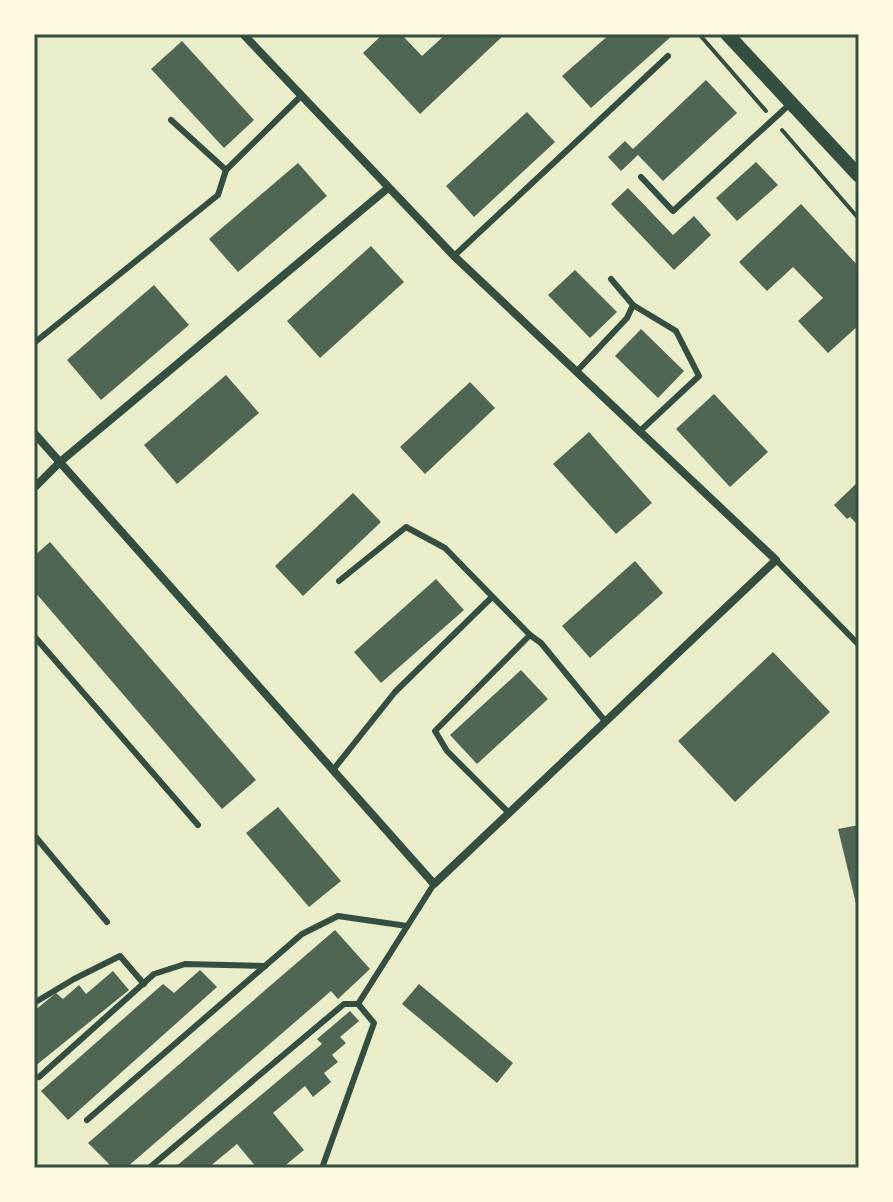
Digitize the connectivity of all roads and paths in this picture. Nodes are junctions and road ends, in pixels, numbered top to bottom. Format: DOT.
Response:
graph roads {
  1 [pos="243,34"];
  2 [pos="727,34"];
  3 [pos="668,56"];
  4 [pos="301,96"];
  5 [pos="790,103"];
  6 [pos="171,120"];
  7 [pos="226,170"];
  8 [pos="859,176"];
  9 [pos="641,177"];
  10 [pos="388,188"];
  11 [pos="454,256"];
  12 [pos="611,279"];
  13 [pos="633,305"];
  14 [pos="34,343"];
  15 [pos="577,371"];
  16 [pos="639,432"];
  17 [pos="34,433"];
  18 [pos="60,462"];
  19 [pos="34,488"];
  20 [pos="776,560"];
  21 [pos="339,581"];
  22 [pos="492,597"];
  23 [pos="530,635"];
  24 [pos="34,636"];
  25 [pos="859,645"];
  26 [pos="605,721"];
  27 [pos="333,770"];
  28 [pos="509,813"];
  29 [pos="198,825"];
  30 [pos="34,835"];
  31 [pos="434,884"];
  32 [pos="107,922"];
  33 [pos="407,926"];
  34 [pos="265,966"];
  35 [pos="144,984"];
  36 [pos="34,1003"];
  37 [pos="358,1004"];
  38 [pos="39,1077"];
  39 [pos="87,1120"];
  40 [pos="149,1168"];
  41 [pos="322,1168"];
  1 -- 4 [label="street"];
  2 -- 5 [label="street"];
  3 -- 11 [label="lane"];
  4 -- 7 [label="lane"];
  4 -- 10 [label="street"];
  5 -- 8 [label="street"];
  5 -- 9 [label="lane"];
  6 -- 7 [label="lane"];
  7 -- 14 [label="lane"];
  10 -- 11 [label="street"];
  10 -- 18 [label="street"];
  11 -- 15 [label="street"];
  12 -- 13 [label="lane"];
  13 -- 15 [label="lane"];
  13 -- 16 [label="lane"];
  15 -- 16 [label="street"];
  16 -- 20 [label="street"];
  17 -- 18 [label="street"];
  18 -- 19 [label="street"];
  18 -- 27 [label="street"];
  20 -- 25 [label="lane"];
  20 -- 26 [label="street"];
  21 -- 22 [label="lane"];
  22 -- 23 [label="lane"];
  22 -- 27 [label="lane"];
  23 -- 26 [label="lane"];
  23 -- 28 [label="lane"];
  24 -- 29 [label="lane"];
  26 -- 28 [label="street"];
  27 -- 31 [label="street"];
  28 -- 31 [label="street"];
  30 -- 32 [label="lane"];
  31 -- 33 [label="lane"];
  33 -- 34 [label="lane"];
  33 -- 37 [label="lane"];
  34 -- 35 [label="lane"];
  34 -- 39 [label="lane"];
  35 -- 36 [label="lane"];
  35 -- 38 [label="lane"];
  37 -- 40 [label="lane"];
  37 -- 41 [label="lane"];
}
